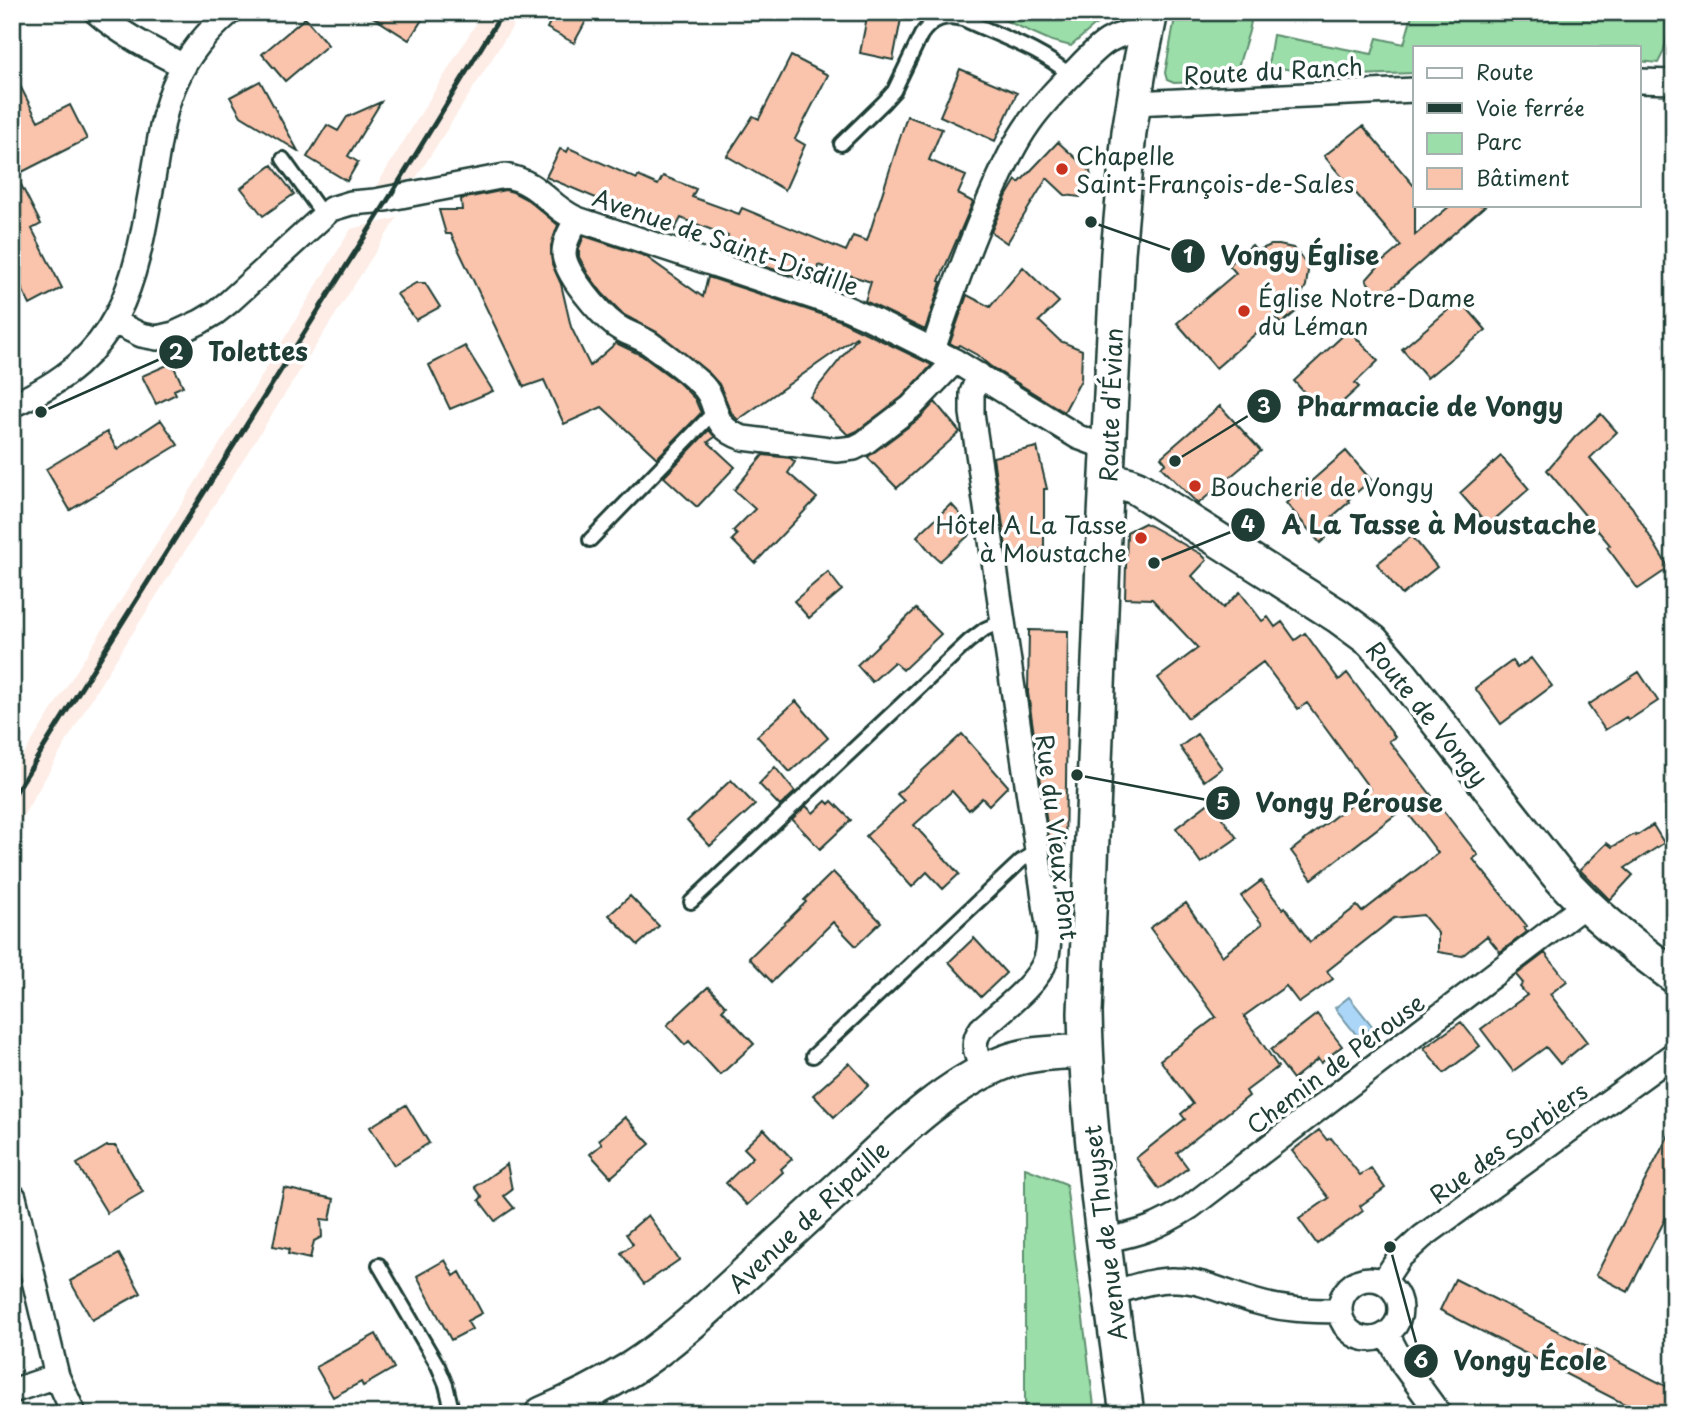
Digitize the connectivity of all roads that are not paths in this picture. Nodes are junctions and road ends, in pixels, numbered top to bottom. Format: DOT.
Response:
graph roads {
  1 [pos="230,12"];
  2 [pos="107,17"];
  3 [pos="1149,22"];
  4 [pos="184,66"];
  5 [pos="1070,75"];
  6 [pos="1640,81"];
  7 [pos="1674,82"];
  8 [pos="1413,90"];
  9 [pos="1134,103"];
  10 [pos="841,144"];
  11 [pos="284,159"];
  12 [pos="323,215"];
  13 [pos="577,219"];
  14 [pos="114,322"];
  15 [pos="933,350"];
  16 [pos="955,361"];
  17 [pos="979,375"];
  18 [pos="12,405"];
  19 [pos="714,412"];
  20 [pos="1108,463"];
  21 [pos="590,540"];
  22 [pos="1003,621"];
  23 [pos="1037,853"];
  24 [pos="691,902"];
  25 [pos="1586,904"];
  26 [pos="1674,976"];
  27 [pos="1086,1051"];
  28 [pos="1674,1054"];
  29 [pos="813,1056"];
  30 [pos="983,1072"];
  31 [pos="14,1197"];
  32 [pos="1105,1240"];
  33 [pos="379,1265"];
  34 [pos="1383,1282"];
  35 [pos="1111,1293"];
  36 [pos="1339,1311"];
  37 [pos="1387,1334"];
  38 [pos="57,1376"];
  39 [pos="12,1391"];
  40 [pos="74,1414"];
  41 [pos="453,1414"];
  42 [pos="542,1414"];
  43 [pos="1127,1414"];
  44 [pos="1439,1414"];
  1 -- 4 [label="street"];
  2 -- 4 [label="street"];
  3 -- 5 [label="street"];
  3 -- 9 [label="street, Route d'Évian"];
  4 -- 14 [label="street"];
  5 -- 10 [label="lane"];
  5 -- 15 [label="street"];
  6 -- 7 [label="street"];
  8 -- 9 [label="street, Route du Ranch"];
  9 -- 20 [label="street, Route d'Évian"];
  11 -- 12 [label="lane"];
  12 -- 13 [label="street, Avenue de Saint-Disdille"];
  12 -- 14 [label="street, Avenue de Saint-Disdille"];
  13 -- 15 [label="street, Avenue de Saint-Disdille"];
  13 -- 19 [label="street"];
  14 -- 18 [label="street"];
  15 -- 16 [label="street, Avenue de Saint-Disdille"];
  16 -- 17 [label="street, Avenue de Saint-Disdille"];
  16 -- 19 [label="street"];
  17 -- 20 [label="street, Avenue de Saint-Disdille"];
  17 -- 22 [label="street, Rue du Vieux Pont"];
  19 -- 21 [label="lane"];
  20 -- 25 [label="street, Route de Vongy"];
  20 -- 27 [label="street, Route d'Évian"];
  22 -- 23 [label="street, Rue du Vieux Pont"];
  22 -- 24 [label="lane"];
  23 -- 29 [label="lane"];
  23 -- 30 [label="street, Rue du Vieux Pont"];
  25 -- 26 [label="street, Route de Vongy"];
  25 -- 32 [label="street, Chemin de Pérouse"];
  27 -- 30 [label="street, Avenue de Ripaille"];
  27 -- 32 [label="street, Avenue de Thuyset"];
  28 -- 34 [label="street, Rue des Sorbiers"];
  30 -- 42 [label="street, Avenue de Ripaille"];
  31 -- 38 [label="street"];
  32 -- 35 [label="street, Avenue de Thuyset"];
  33 -- 41 [label="lane"];
  34 -- 36 [label="street"];
  34 -- 37 [label="street"];
  35 -- 36 [label="street"];
  35 -- 43 [label="street, Avenue de Thuyset"];
  36 -- 37 [label="street"];
  37 -- 44 [label="street"];
  38 -- 39 [label="street"];
  38 -- 40 [label="street"];
}
